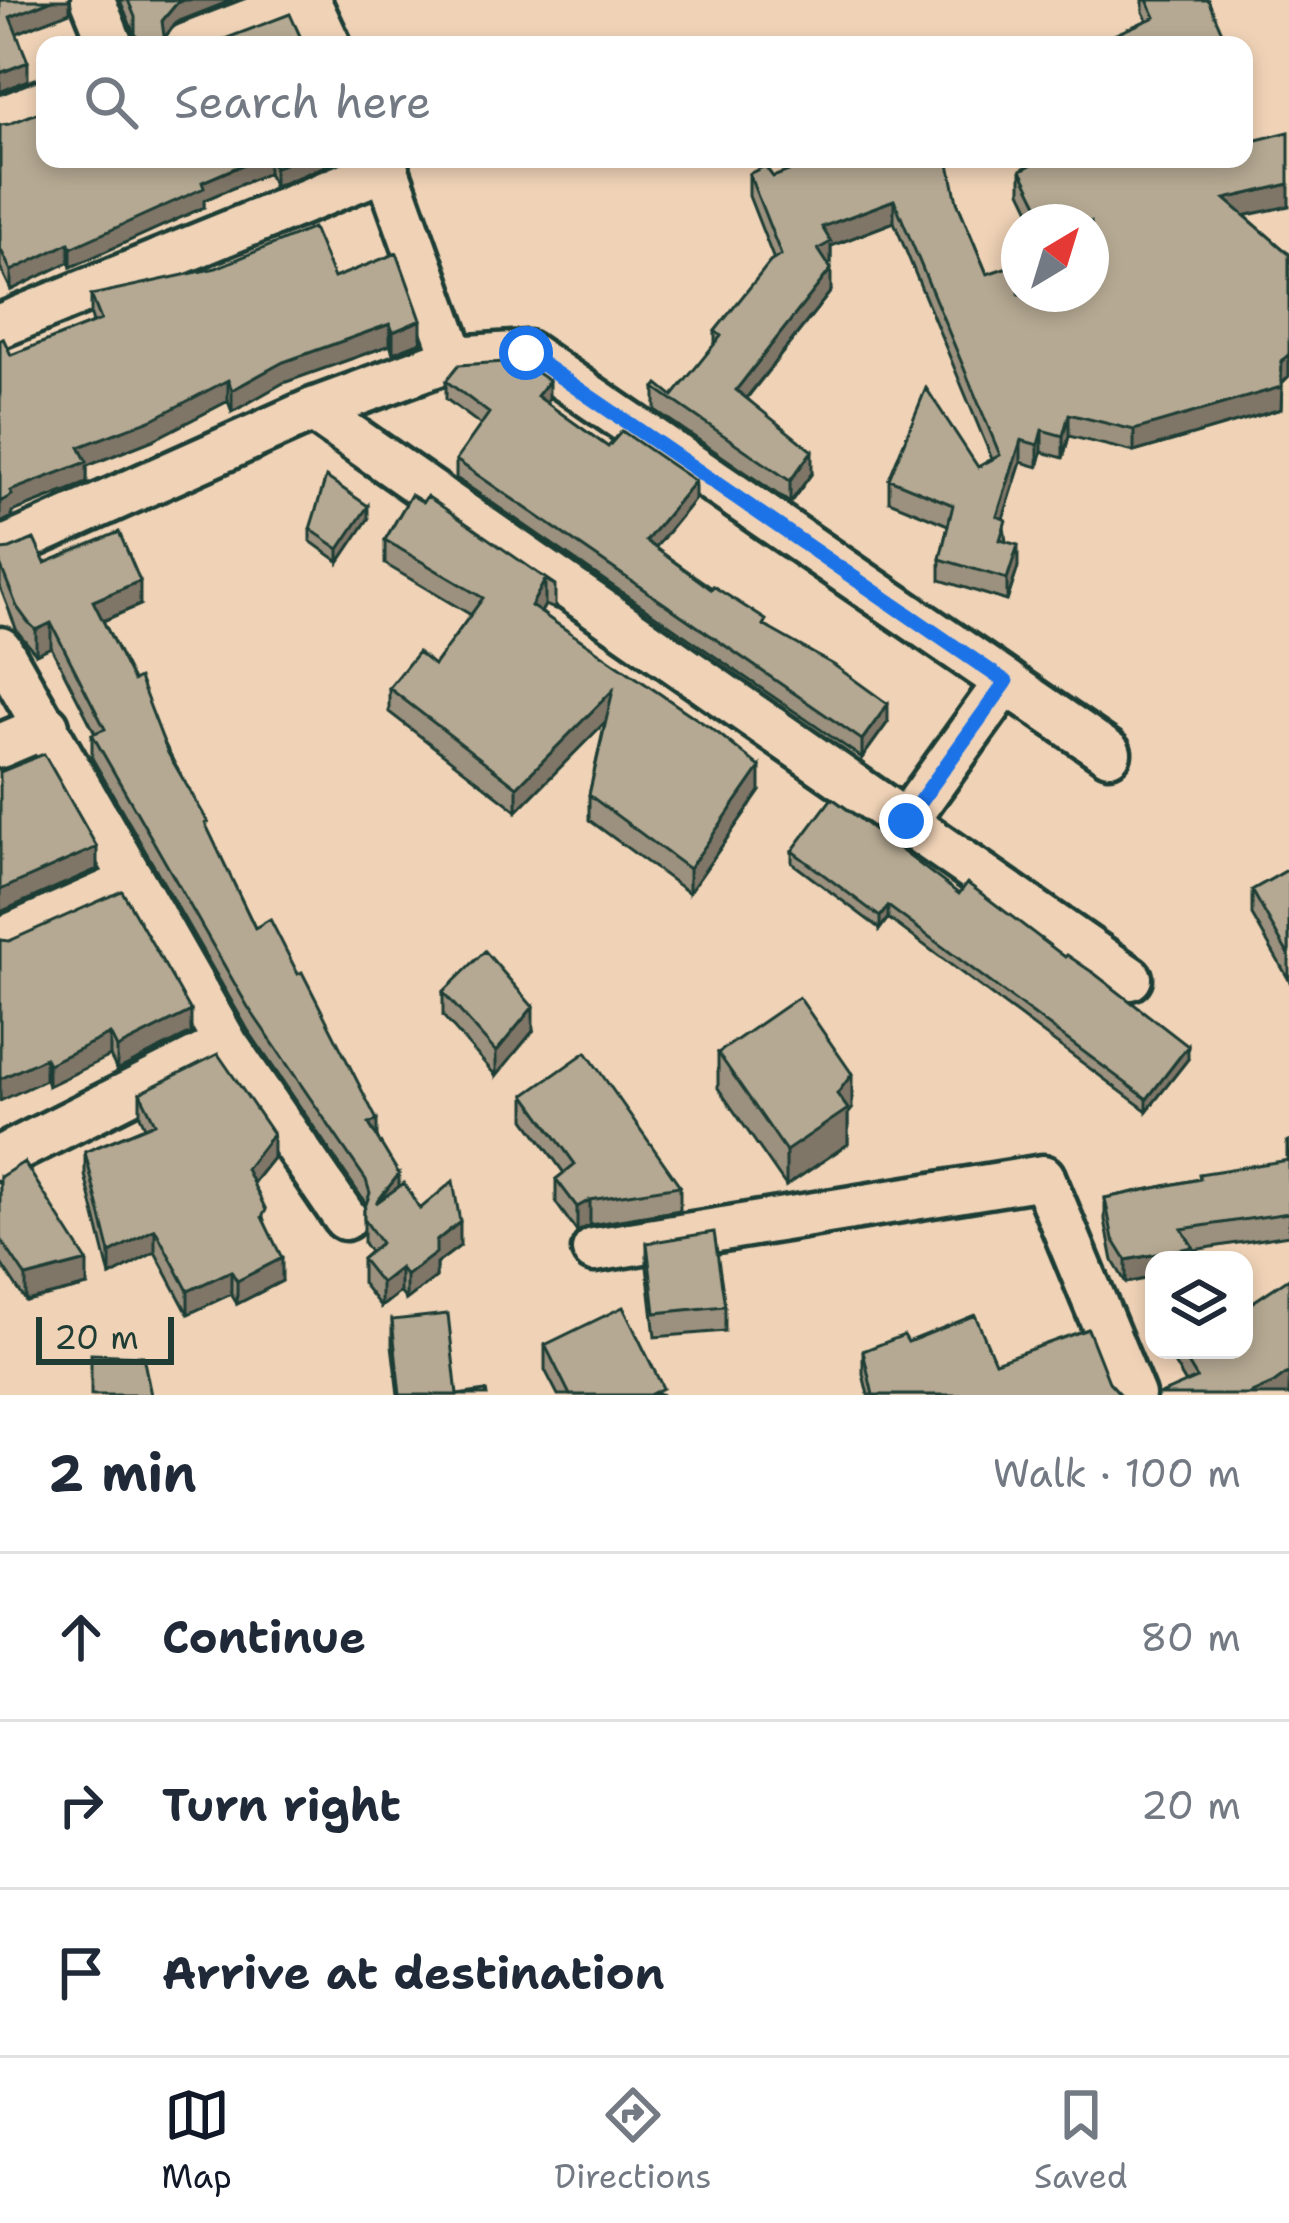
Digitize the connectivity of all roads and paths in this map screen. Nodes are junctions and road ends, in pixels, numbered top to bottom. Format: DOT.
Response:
graph roads {
  1 [pos="92,0"];
  2 [pos="306,0"];
  3 [pos="107,36"];
  4 [pos="211,36"];
  5 [pos="324,36"];
  6 [pos="36,105"];
  7 [pos="0,119"];
  8 [pos="375,168"];
  9 [pos="386,168"];
  10 [pos="0,326"];
  11 [pos="454,358"];
  12 [pos="313,410"];
  13 [pos="0,550"];
  14 [pos="0,649"];
  15 [pos="1006,682"];
  16 [pos="47,726"];
  17 [pos="0,746"];
  18 [pos="1109,753"];
  19 [pos="906,821"];
  20 [pos="133,880"];
  21 [pos="0,940"];
  22 [pos="1130,978"];
  23 [pos="226,1044"];
  24 [pos="0,1157"];
  25 [pos="345,1218"];
  26 [pos="594,1250"];
  27 [pos="1133,1395"];
  1 -- 3 [label="street"];
  2 -- 4 [label="street"];
  2 -- 5 [label="street"];
  6 -- 7 [label="street"];
  8 -- 10 [label="street"];
  9 -- 11 [label="street"];
  11 -- 12 [label="street"];
  11 -- 15 [label="street"];
  12 -- 13 [label="street"];
  12 -- 19 [label="street"];
  14 -- 16 [label="street"];
  15 -- 18 [label="street"];
  15 -- 19 [label="street"];
  16 -- 17 [label="street"];
  16 -- 20 [label="street"];
  19 -- 22 [label="street"];
  20 -- 21 [label="street"];
  20 -- 23 [label="street"];
  23 -- 24 [label="street"];
  23 -- 25 [label="street"];
  26 -- 27 [label="street"];
}
